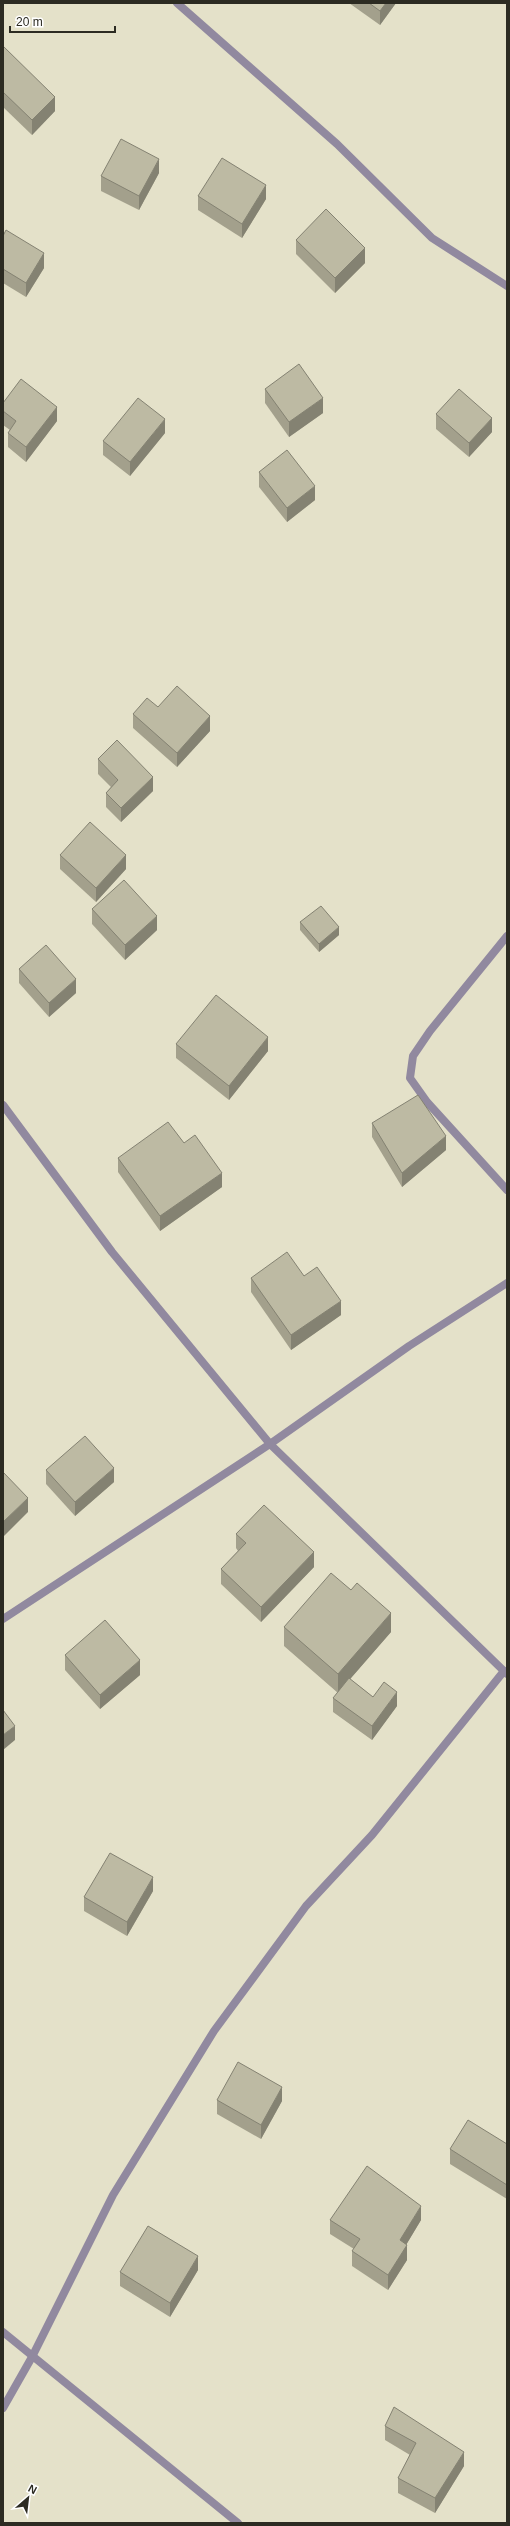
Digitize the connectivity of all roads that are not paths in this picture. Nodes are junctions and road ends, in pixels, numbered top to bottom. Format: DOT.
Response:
graph roads {
  1 [pos="178,3"];
  2 [pos="507,286"];
  3 [pos="507,936"];
  4 [pos="3,1105"];
  5 [pos="507,1190"];
  6 [pos="507,1283"];
  7 [pos="270,1444"];
  8 [pos="3,1619"];
  9 [pos="505,1672"];
  10 [pos="3,2332"];
  11 [pos="32,2357"];
  12 [pos="3,2408"];
  13 [pos="238,2523"];
  1 -- 2 [label="street"];
  3 -- 5 [label="street"];
  4 -- 7 [label="street"];
  6 -- 7 [label="street"];
  7 -- 8 [label="street"];
  7 -- 9 [label="street"];
  9 -- 11 [label="street"];
  10 -- 11 [label="street"];
  11 -- 12 [label="street"];
  11 -- 13 [label="street"];
}
